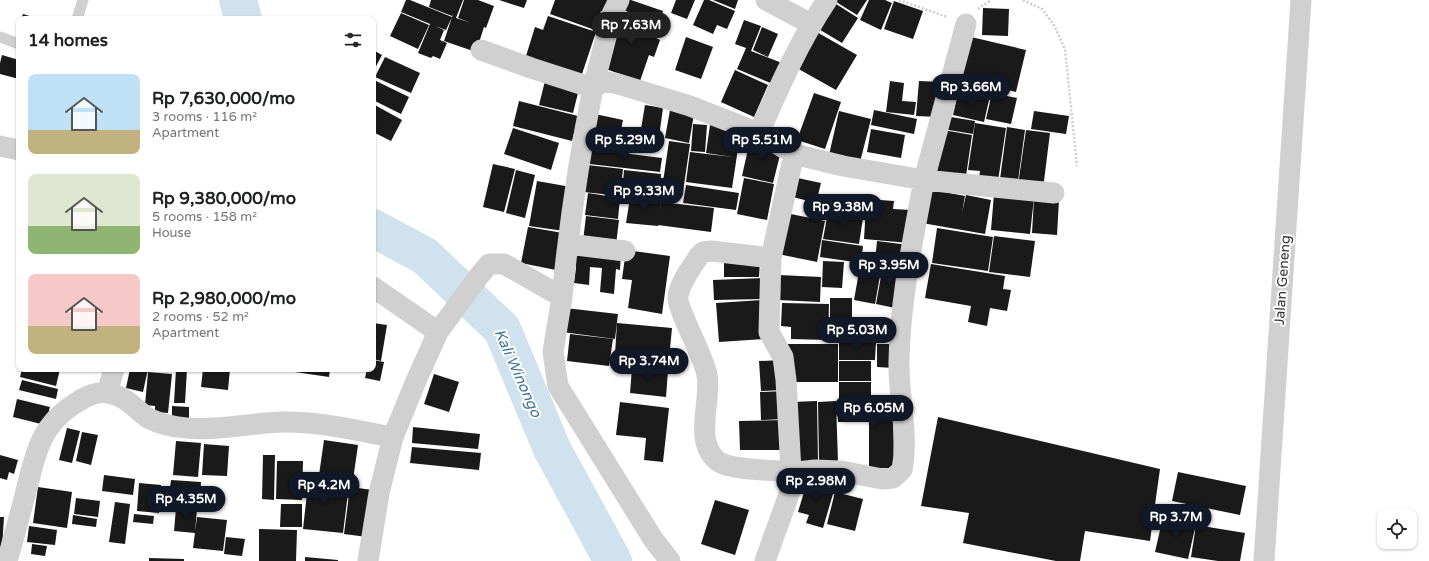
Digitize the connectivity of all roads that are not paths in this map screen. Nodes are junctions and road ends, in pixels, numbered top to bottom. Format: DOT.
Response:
graph roads {
  1 [pos="83,0"];
  2 [pos="619,0"];
  3 [pos="766,0"];
  4 [pos="827,0"];
  5 [pos="1301,0"];
  6 [pos="78,16"];
  7 [pos="811,24"];
  8 [pos="966,24"];
  9 [pos="0,37"];
  10 [pos="16,43"];
  11 [pos="481,50"];
  12 [pos="593,88"];
  13 [pos="759,132"];
  14 [pos="0,146"];
  15 [pos="16,149"];
  16 [pos="794,154"];
  17 [pos="924,180"];
  18 [pos="1054,193"];
  19 [pos="568,244"];
  20 [pos="625,251"];
  21 [pos="771,258"];
  22 [pos="376,289"];
  23 [pos="562,297"];
  24 [pos="441,327"];
  25 [pos="113,372"];
  26 [pos="108,393"];
  27 [pos="393,437"];
  28 [pos="794,471"];
  29 [pos="4,561"];
  30 [pos="368,561"];
  31 [pos="670,561"];
  32 [pos="765,561"];
  33 [pos="1264,561"];
  1 -- 6 [label="lane"];
  2 -- 12 [label="street"];
  3 -- 7 [label="street"];
  4 -- 7 [label="street"];
  5 -- 33 [label="street, Jalan Geneng"];
  7 -- 13 [label="street"];
  8 -- 17 [label="street"];
  9 -- 10 [label="lane"];
  11 -- 12 [label="street"];
  12 -- 13 [label="street"];
  12 -- 19 [label="street"];
  13 -- 16 [label="street"];
  14 -- 15 [label="street"];
  16 -- 17 [label="street"];
  16 -- 21 [label="street"];
  17 -- 18 [label="street"];
  17 -- 28 [label="street"];
  19 -- 20 [label="street"];
  19 -- 23 [label="street"];
  21 -- 28 [label="street"];
  21 -- 28 [label="street"];
  22 -- 24 [label="street"];
  23 -- 24 [label="street"];
  23 -- 31 [label="street"];
  24 -- 27 [label="street"];
  25 -- 26 [label="street"];
  26 -- 27 [label="street"];
  26 -- 29 [label="street"];
  27 -- 30 [label="street"];
  28 -- 32 [label="street"];
}
